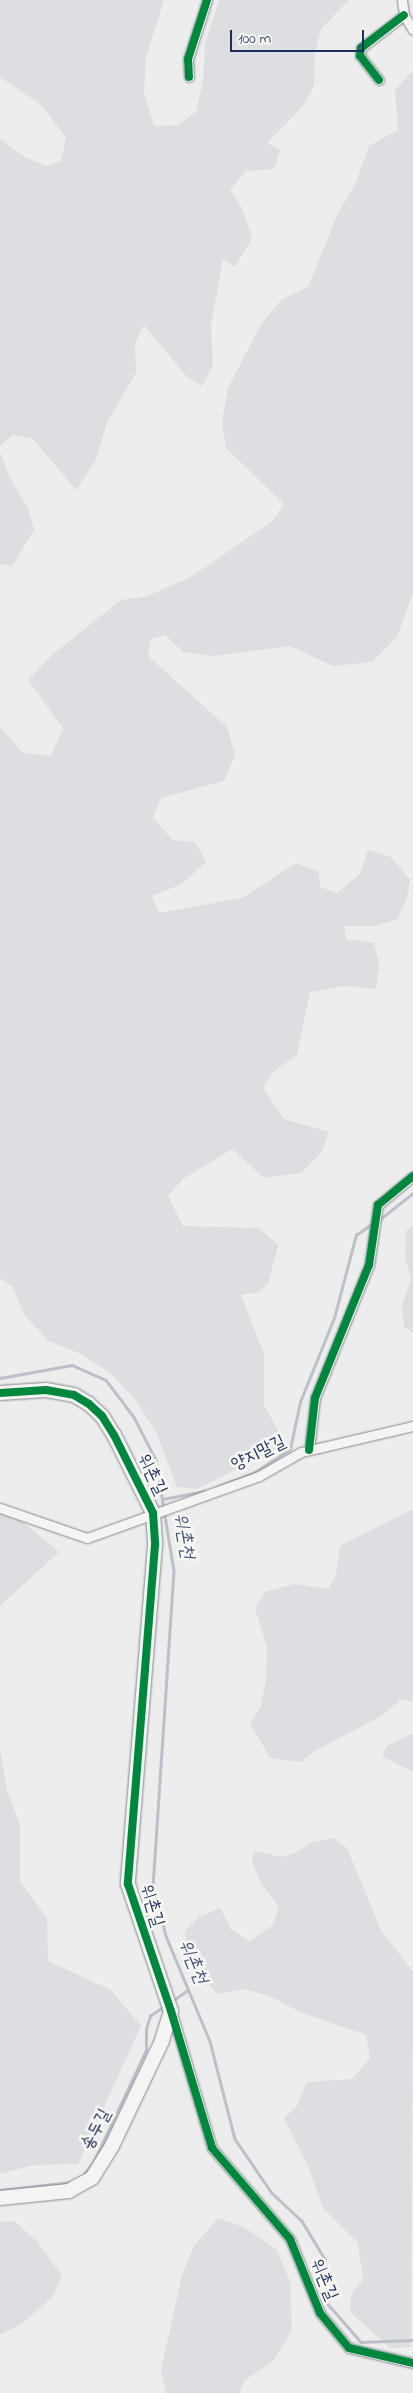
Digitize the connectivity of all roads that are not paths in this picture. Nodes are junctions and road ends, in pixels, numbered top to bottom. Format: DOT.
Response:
graph roads {
  1 [pos="207,0"];
  2 [pos="402,0"];
  3 [pos="408,16"];
  4 [pos="413,30"];
  5 [pos="189,77"];
  6 [pos="379,80"];
  7 [pos="413,1176"];
  8 [pos="0,1393"];
  9 [pos="413,1426"];
  10 [pos="309,1450"];
  11 [pos="0,1508"];
  12 [pos="155,1512"];
  13 [pos="171,2011"];
  14 [pos="0,2198"];
  15 [pos="413,2363"];
  1 -- 5 [label="street"];
  2 -- 3 [label="street"];
  3 -- 4 [label="street"];
  3 -- 6 [label="street"];
  7 -- 10 [label="street"];
  8 -- 12 [label="street, 위촌길"];
  9 -- 10 [label="street, 양지말길"];
  10 -- 12 [label="street, 양지말길"];
  11 -- 12 [label="street, 양지말길"];
  12 -- 13 [label="street, 위촌길"];
  13 -- 14 [label="street, 송두길"];
  13 -- 15 [label="street, 위촌길"];
}
